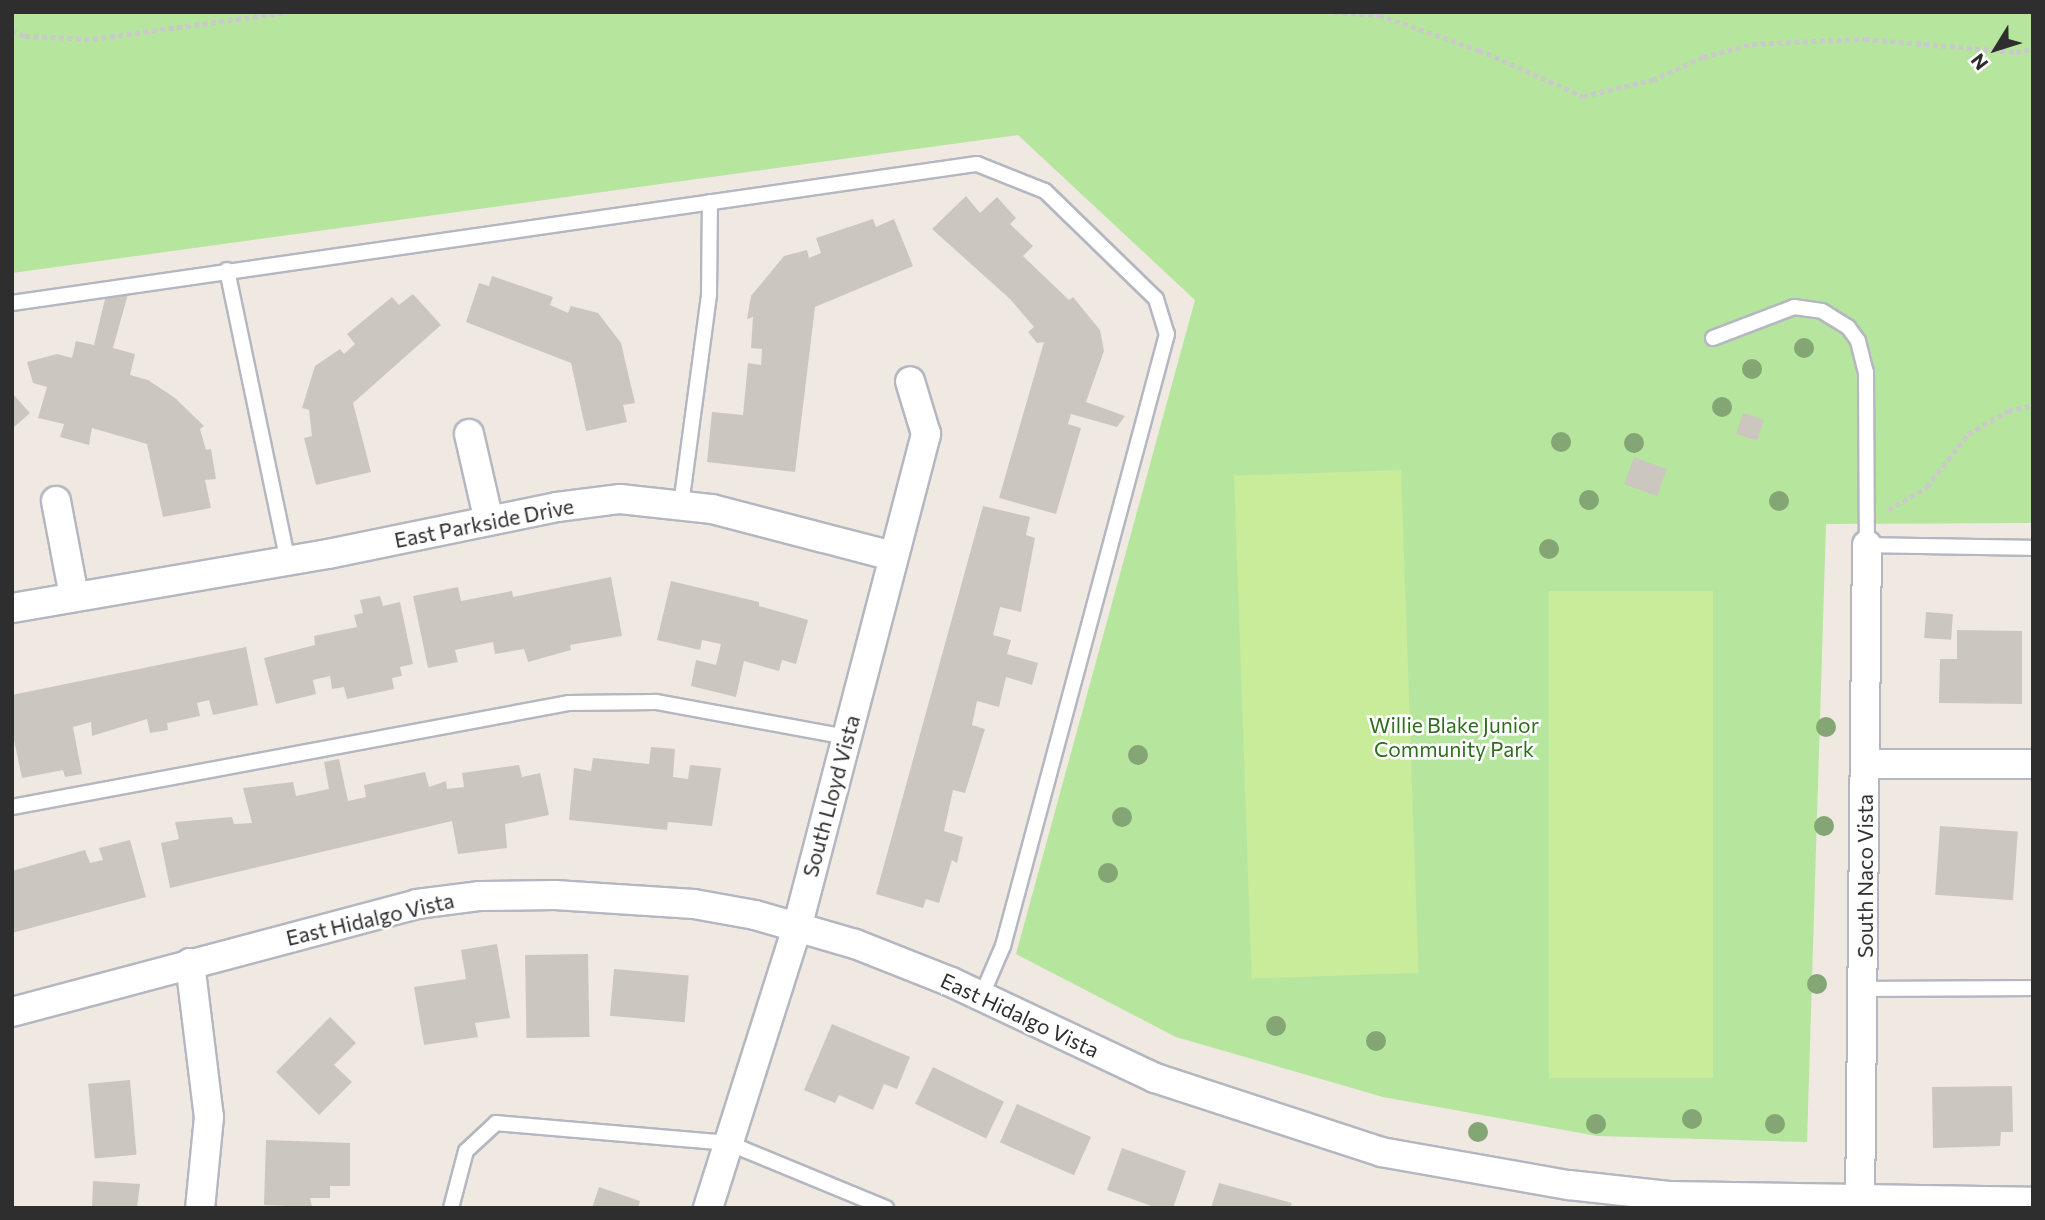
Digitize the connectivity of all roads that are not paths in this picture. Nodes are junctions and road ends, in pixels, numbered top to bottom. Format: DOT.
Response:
graph roads {
  1 [pos="709,202"];
  2 [pos="227,270"];
  3 [pos="12,303"];
  4 [pos="1713,338"];
  5 [pos="910,381"];
  6 [pos="469,434"];
  7 [pos="56,501"];
  8 [pos="681,505"];
  9 [pos="489,521"];
  10 [pos="1867,545"];
  11 [pos="2033,548"];
  12 [pos="892,556"];
  13 [pos="288,561"];
  14 [pos="74,596"];
  15 [pos="12,608"];
  16 [pos="846,737"];
  17 [pos="1866,764"];
  18 [pos="2033,764"];
  19 [pos="12,807"];
  20 [pos="797,928"];
  21 [pos="190,963"];
  22 [pos="2033,988"];
  23 [pos="1864,989"];
  24 [pos="981,996"];
  25 [pos="12,1012"];
  26 [pos="729,1143"];
  27 [pos="2033,1202"];
  28 [pos="1860,1204"];
  29 [pos="200,1208"];
  30 [pos="451,1208"];
  31 [pos="708,1208"];
  32 [pos="886,1208"];
  1 -- 2 [label="lane"];
  1 -- 8 [label="lane"];
  1 -- 24 [label="lane"];
  2 -- 3 [label="lane"];
  2 -- 13 [label="lane"];
  4 -- 10 [label="lane"];
  5 -- 12 [label="street, South Lloyd Vista"];
  6 -- 9 [label="street"];
  7 -- 14 [label="street"];
  8 -- 9 [label="street, East Parkside Drive"];
  8 -- 12 [label="street, East Parkside Drive"];
  9 -- 13 [label="street, East Parkside Drive"];
  10 -- 11 [label="lane"];
  10 -- 17 [label="street, South Naco Vista"];
  12 -- 16 [label="street, South Lloyd Vista"];
  13 -- 14 [label="street, East Parkside Drive"];
  14 -- 15 [label="street, East Parkside Drive"];
  16 -- 19 [label="lane"];
  16 -- 20 [label="street, South Lloyd Vista"];
  17 -- 18 [label="street"];
  17 -- 23 [label="street, South Naco Vista"];
  20 -- 21 [label="street, East Hidalgo Vista"];
  20 -- 24 [label="street, East Hidalgo Vista"];
  20 -- 26 [label="street, South Lloyd Vista"];
  21 -- 25 [label="street, East Hidalgo Vista"];
  21 -- 29 [label="street"];
  22 -- 23 [label="lane"];
  23 -- 28 [label="street, South Naco Vista"];
  24 -- 28 [label="street, East Hidalgo Vista"];
  26 -- 30 [label="lane"];
  26 -- 31 [label="street, South Lloyd Vista"];
  26 -- 32 [label="lane"];
  27 -- 28 [label="street, East Hidalgo Vista"];
}
